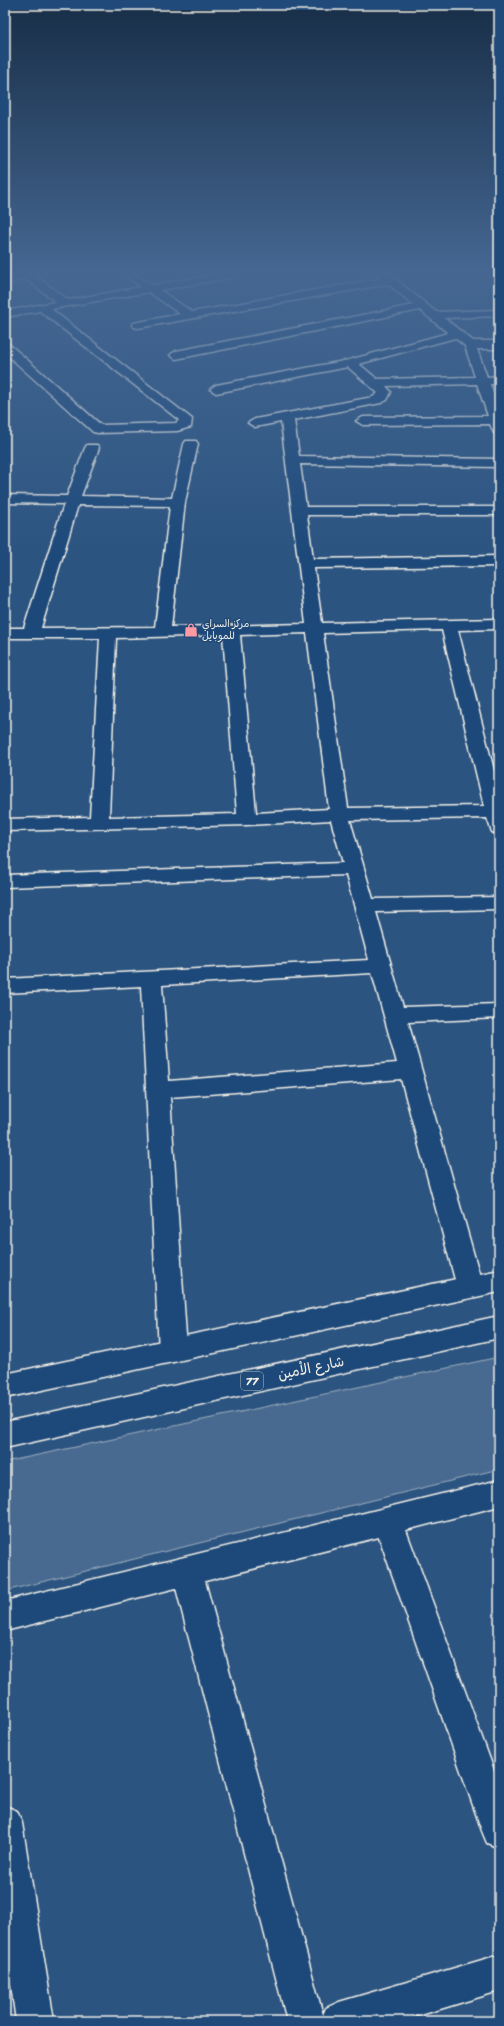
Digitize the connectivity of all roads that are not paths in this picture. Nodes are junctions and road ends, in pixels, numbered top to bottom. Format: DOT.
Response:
graph roads {
  1 [pos="29,369"];
  2 [pos="121,369"];
  3 [pos="318,369"];
  4 [pos="357,369"];
  5 [pos="478,369"];
  6 [pos="482,380"];
  7 [pos="499,380"];
  8 [pos="374,383"];
  9 [pos="216,389"];
  10 [pos="287,417"];
  11 [pos="363,422"];
  12 [pos="255,423"];
  13 [pos="498,423"];
  14 [pos="191,444"];
  15 [pos="92,448"];
  16 [pos="293,460"];
  17 [pos="499,463"];
  18 [pos="5,499"];
  19 [pos="72,500"];
  20 [pos="178,502"];
  21 [pos="299,511"];
  22 [pos="499,511"];
  23 [pos="499,561"];
  24 [pos="306,564"];
  25 [pos="499,624"];
  26 [pos="449,625"];
  27 [pos="314,628"];
  28 [pos="231,630"];
  29 [pos="162,632"];
  30 [pos="5,633"];
  31 [pos="31,633"];
  32 [pos="108,633"];
  33 [pos="339,814"];
  34 [pos="247,818"];
  35 [pos="498,818"];
  36 [pos="99,822"];
  37 [pos="5,825"];
  38 [pos="354,869"];
  39 [pos="5,880"];
  40 [pos="499,903"];
  41 [pos="364,906"];
  42 [pos="381,966"];
  43 [pos="151,978"];
  44 [pos="5,986"];
  45 [pos="499,1011"];
  46 [pos="395,1015"];
  47 [pos="410,1070"];
  48 [pos="157,1090"];
  49 [pos="499,1281"];
  50 [pos="470,1287"];
  51 [pos="499,1327"];
  52 [pos="173,1351"];
  53 [pos="5,1386"];
  54 [pos="5,1435"];
  55 [pos="499,1493"];
  56 [pos="388,1520"];
  57 [pos="187,1570"];
  58 [pos="5,1616"];
  59 [pos="5,1823"];
  60 [pos="499,1831"];
  61 [pos="499,1973"];
  62 [pos="35,2021"];
  63 [pos="306,2021"];
  64 [pos="339,2021"];
  1 -- 2 [label="street"];
  3 -- 9 [label="street"];
  4 -- 8 [label="street"];
  5 -- 6 [label="street"];
  6 -- 7 [label="street"];
  6 -- 8 [label="street"];
  6 -- 13 [label="street"];
  8 -- 10 [label="street"];
  10 -- 12 [label="street"];
  10 -- 16 [label="street"];
  11 -- 13 [label="street"];
  14 -- 20 [label="street"];
  15 -- 19 [label="street"];
  16 -- 17 [label="street"];
  16 -- 21 [label="street"];
  18 -- 19 [label="street"];
  19 -- 20 [label="street"];
  19 -- 31 [label="street"];
  20 -- 29 [label="street"];
  21 -- 22 [label="street"];
  21 -- 24 [label="street"];
  23 -- 24 [label="street"];
  24 -- 27 [label="street"];
  25 -- 26 [label="street"];
  26 -- 27 [label="street"];
  26 -- 35 [label="street"];
  27 -- 28 [label="street"];
  27 -- 33 [label="street"];
  28 -- 29 [label="street"];
  28 -- 34 [label="street"];
  29 -- 32 [label="street"];
  30 -- 31 [label="street"];
  31 -- 32 [label="street"];
  32 -- 36 [label="street"];
  33 -- 34 [label="street"];
  33 -- 35 [label="street"];
  33 -- 38 [label="street"];
  34 -- 36 [label="street"];
  36 -- 37 [label="street"];
  38 -- 39 [label="street"];
  38 -- 41 [label="street"];
  40 -- 41 [label="street"];
  41 -- 42 [label="street"];
  42 -- 43 [label="street"];
  42 -- 46 [label="street"];
  43 -- 44 [label="street"];
  43 -- 48 [label="street"];
  45 -- 46 [label="street"];
  46 -- 47 [label="street"];
  47 -- 48 [label="street"];
  47 -- 50 [label="street"];
  48 -- 52 [label="street"];
  49 -- 50 [label="street"];
  50 -- 52 [label="street"];
  51 -- 54 [label="street, شارع الأمين / 77"];
  52 -- 53 [label="street"];
  55 -- 56 [label="street"];
  56 -- 57 [label="street"];
  56 -- 60 [label="street"];
  57 -- 58 [label="street"];
  57 -- 63 [label="street"];
  59 -- 62 [label="street"];
  61 -- 64 [label="street"];
}
